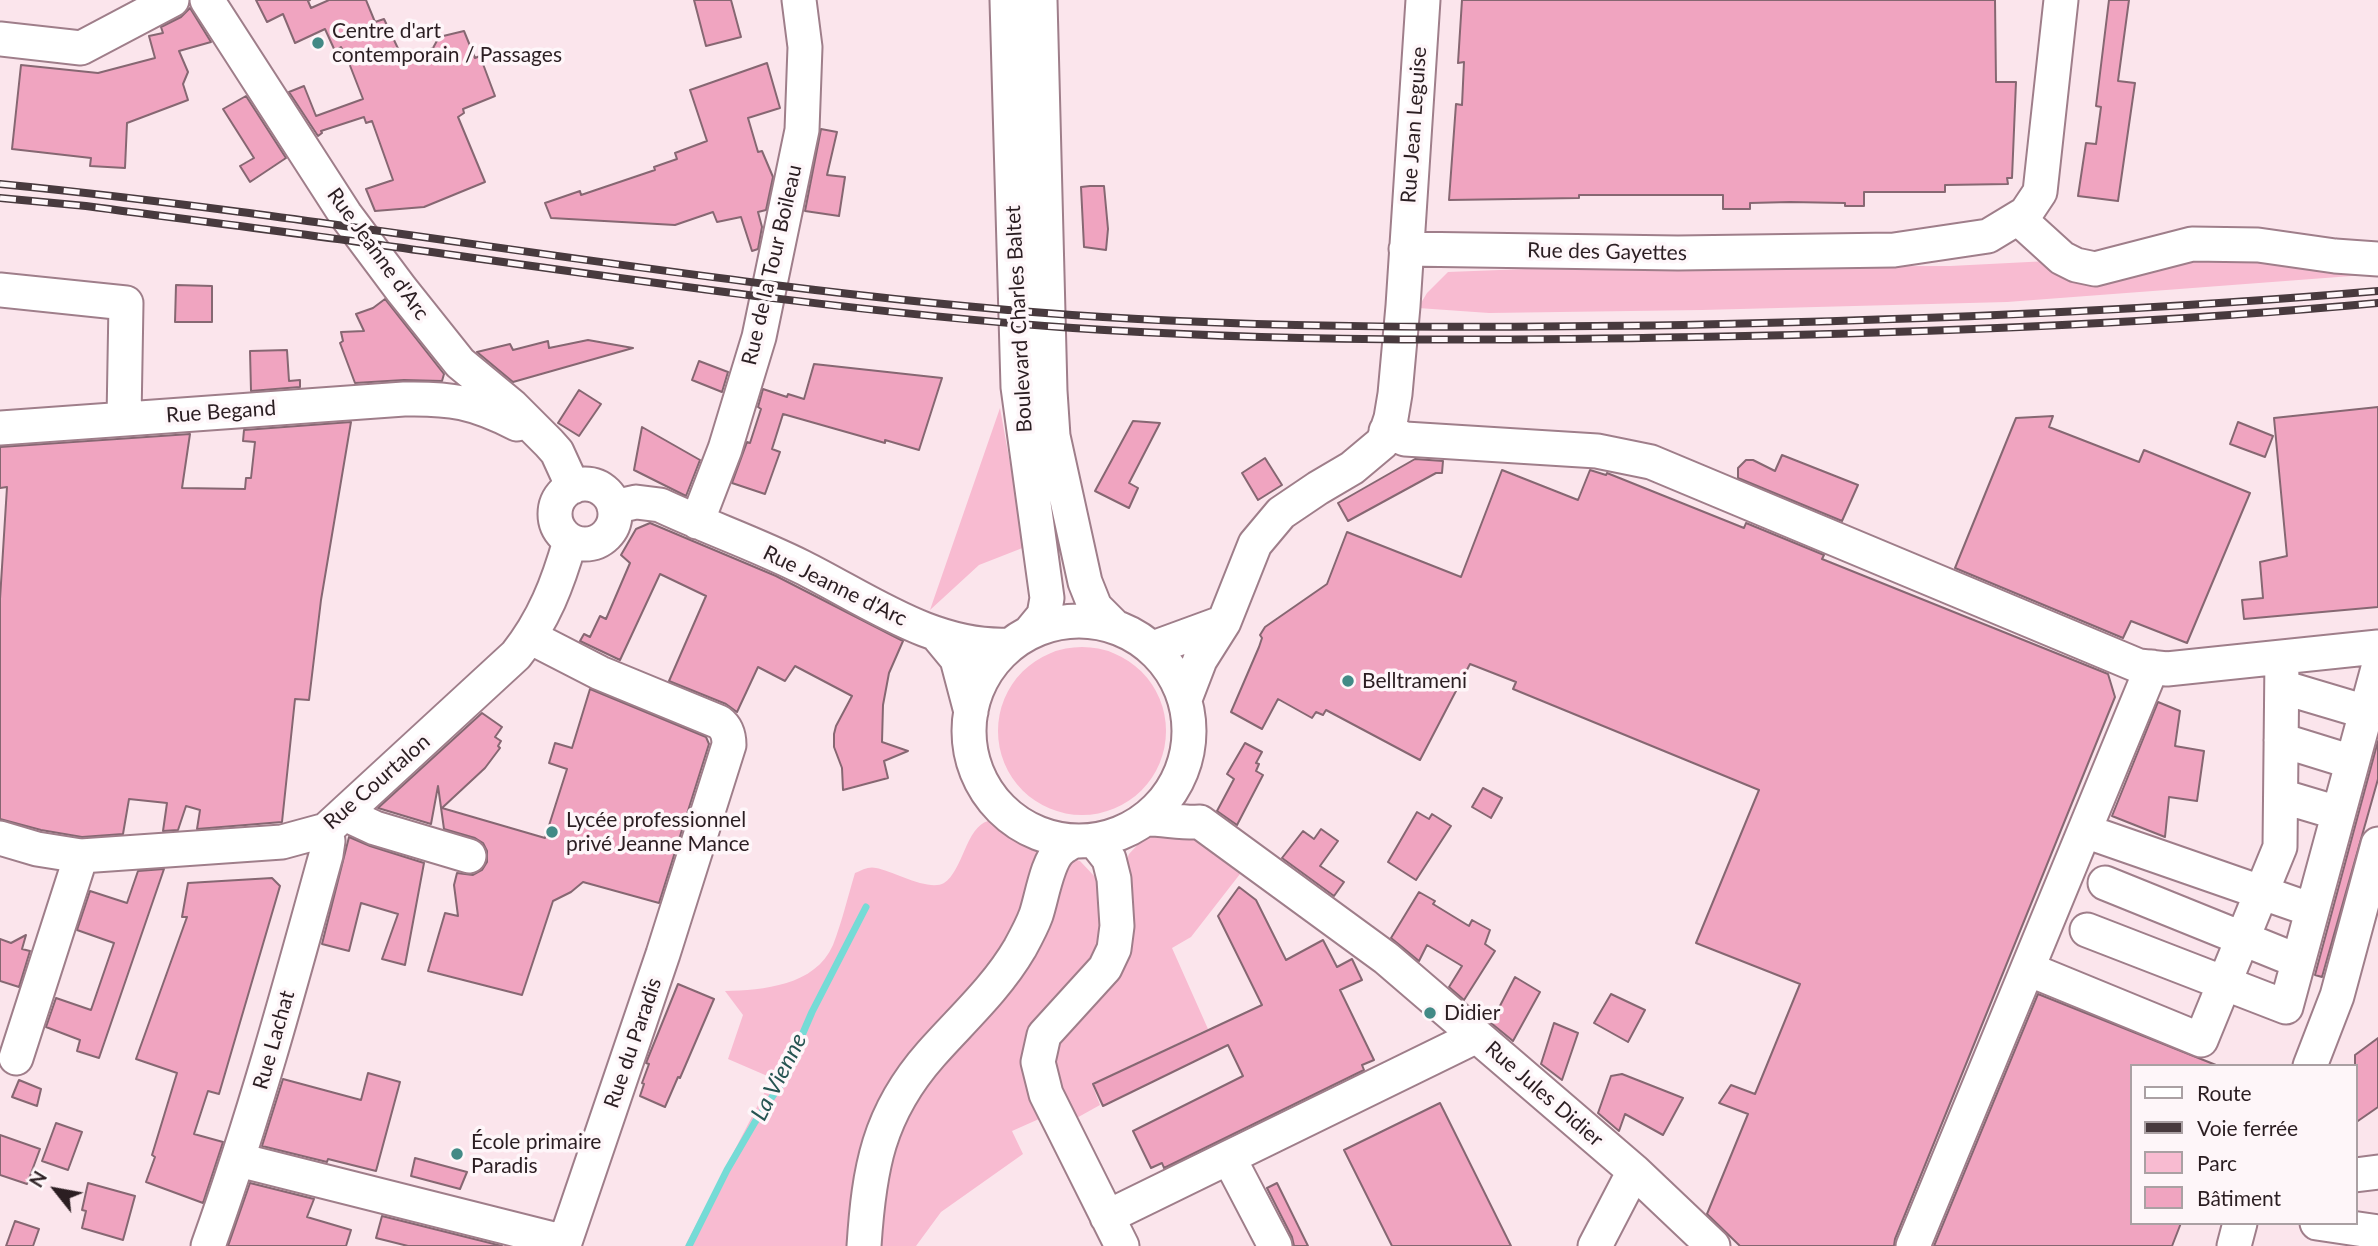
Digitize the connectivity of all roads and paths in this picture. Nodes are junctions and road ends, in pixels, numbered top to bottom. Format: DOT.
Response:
graph roads {
  1 [pos="172,0"];
  2 [pos="207,0"];
  3 [pos="799,0"];
  4 [pos="1007,0"];
  5 [pos="1040,0"];
  6 [pos="1423,0"];
  7 [pos="2061,0"];
  8 [pos="0,39"];
  9 [pos="2018,218"];
  10 [pos="1406,249"];
  11 [pos="2378,259"];
  12 [pos="0,290"];
  13 [pos="460,363"];
  14 [pos="441,398"];
  15 [pos="124,419"];
  16 [pos="0,428"];
  17 [pos="1386,431"];
  18 [pos="543,436"];
  19 [pos="573,487"];
  20 [pos="614,507"];
  21 [pos="697,522"];
  22 [pos="570,541"];
  23 [pos="1224,622"];
  24 [pos="1113,625"];
  25 [pos="938,636"];
  26 [pos="530,637"];
  27 [pos="1020,639"];
  28 [pos="2378,647"];
  29 [pos="1153,648"];
  30 [pos="2152,667"];
  31 [pos="2378,668"];
  32 [pos="2282,672"];
  33 [pos="1185,699"];
  34 [pos="971,712"];
  35 [pos="2366,712"];
  36 [pos="2281,740"];
  37 [pos="2352,762"];
  38 [pos="1183,769"];
  39 [pos="2281,796"];
  40 [pos="2338,813"];
  41 [pos="1146,819"];
  42 [pos="336,822"];
  43 [pos="1200,822"];
  44 [pos="2085,831"];
  45 [pos="0,838"];
  46 [pos="1083,841"];
  47 [pos="2378,844"];
  48 [pos="2280,847"];
  49 [pos="81,856"];
  50 [pos="469,856"];
  51 [pos="2326,860"];
  52 [pos="2105,883"];
  53 [pos="2262,892"];
  54 [pos="2312,910"];
  55 [pos="2087,930"];
  56 [pos="2243,939"];
  57 [pos="2298,961"];
  58 [pos="2028,969"];
  59 [pos="2224,984"];
  60 [pos="1477,1036"];
  61 [pos="16,1058"];
  62 [pos="2311,1064"];
  63 [pos="1229,1158"];
  64 [pos="239,1160"];
  65 [pos="1634,1171"];
  66 [pos="2378,1172"];
  67 [pos="2357,1175"];
  68 [pos="2239,1225"];
  69 [pos="2331,1225"];
  70 [pos="1115,1231"];
  71 [pos="2378,1232"];
  72 [pos="208,1246"];
  73 [pos="864,1246"];
  74 [pos="1275,1246"];
  75 [pos="1595,1246"];
  76 [pos="1713,1246"];
  77 [pos="1913,1246"];
  78 [pos="2234,1246"];
  1 -- 8 [label="street"];
  2 -- 13 [label="street, Rue Jeanne d'Arc"];
  3 -- 21 [label="street, Rue de la Tour Boileau"];
  4 -- 27 [label="street, Boulevard Charles Baltet"];
  5 -- 24 [label="street, Boulevard Charles Baltet"];
  6 -- 10 [label="street, Rue Jean Leguise"];
  7 -- 9 [label="street, Rue des Gayettes"];
  9 -- 10 [label="street, Rue des Gayettes"];
  9 -- 11 [label="street"];
  10 -- 17 [label="street"];
  12 -- 15 [label="street"];
  13 -- 14 [label="street"];
  13 -- 18 [label="street, Rue Jeanne d'Arc"];
  14 -- 15 [label="street, Rue Begand"];
  14 -- 18 [label="street, Rue Begand"];
  15 -- 16 [label="street, Rue Begand"];
  17 -- 23 [label="street"];
  17 -- 30 [label="street"];
  18 -- 19 [label="street, Rue Jeanne d'Arc"];
  19 -- 20 [label="street"];
  19 -- 22 [label="street"];
  20 -- 21 [label="street, Rue Jeanne d'Arc"];
  20 -- 22 [label="street"];
  21 -- 25 [label="street, Rue Jeanne d'Arc"];
  22 -- 26 [label="street, Rue Courtalon"];
  23 -- 29 [label="street"];
  23 -- 33 [label="street"];
  24 -- 27 [label="street"];
  24 -- 29 [label="street"];
  25 -- 27 [label="street, Rue Jeanne d'Arc"];
  25 -- 34 [label="street, Rue Jeanne d'Arc"];
  26 -- 42 [label="street, Rue Courtalon"];
  26 -- 64 [label="street, Rue du Paradis"];
  27 -- 34 [label="street"];
  28 -- 32 [label="street"];
  29 -- 33 [label="street"];
  30 -- 32 [label="street"];
  30 -- 44 [label="street"];
  31 -- 35 [label="street"];
  32 -- 35 [label="street"];
  32 -- 36 [label="street"];
  33 -- 38 [label="street"];
  34 -- 46 [label="street"];
  35 -- 37 [label="street"];
  36 -- 37 [label="street"];
  36 -- 39 [label="street"];
  37 -- 40 [label="street"];
  38 -- 41 [label="street"];
  38 -- 43 [label="street"];
  39 -- 40 [label="street"];
  39 -- 48 [label="street"];
  40 -- 51 [label="street"];
  41 -- 43 [label="street"];
  41 -- 46 [label="street"];
  42 -- 49 [label="street, Rue Courtalon"];
  42 -- 50 [label="street"];
  42 -- 64 [label="street, Rue Lachat"];
  43 -- 60 [label="street, Rue Jules Didier"];
  44 -- 53 [label="street"];
  44 -- 58 [label="street"];
  45 -- 49 [label="street, Rue Courtalon"];
  46 -- 70 [label="street"];
  46 -- 73 [label="street"];
  47 -- 62 [label="street"];
  48 -- 51 [label="street"];
  48 -- 53 [label="street"];
  49 -- 61 [label="street"];
  51 -- 54 [label="street"];
  52 -- 56 [label="street"];
  53 -- 54 [label="street"];
  53 -- 56 [label="street"];
  54 -- 57 [label="street"];
  55 -- 59 [label="street"];
  56 -- 57 [label="street"];
  56 -- 59 [label="street"];
  57 -- 59 [label="street"];
  58 -- 59 [label="street"];
  58 -- 77 [label="street"];
  60 -- 63 [label="street"];
  60 -- 65 [label="street, Rue Jules Didier"];
  63 -- 70 [label="street"];
  63 -- 74 [label="street"];
  64 -- 72 [label="street, Rue Lachat"];
  65 -- 75 [label="street"];
  65 -- 76 [label="street, Rue Jules Didier"];
  66 -- 67 [label="street"];
  68 -- 78 [label="street"];
  69 -- 71 [label="street"];
}
